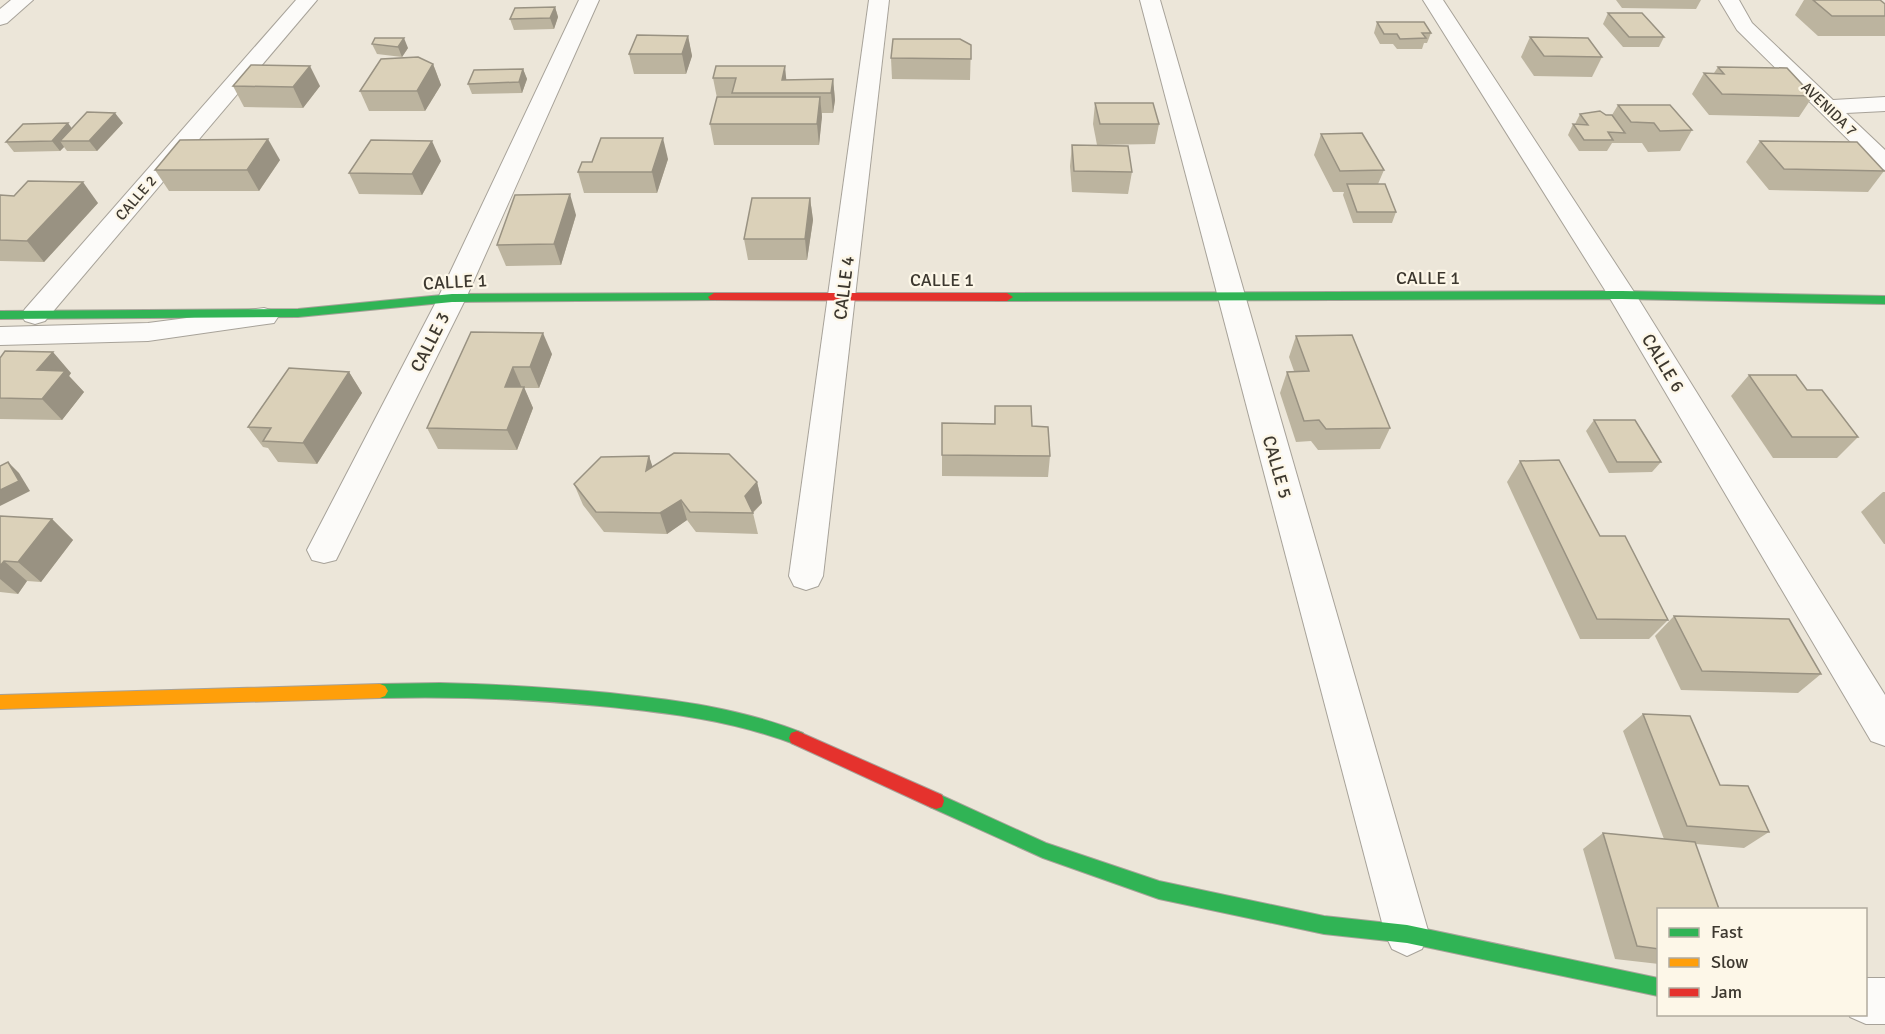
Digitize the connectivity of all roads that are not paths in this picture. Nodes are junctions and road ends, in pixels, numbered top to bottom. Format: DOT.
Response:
graph roads {
  1 [pos="23,0"];
  2 [pos="307,0"];
  3 [pos="589,0"];
  4 [pos="879,0"];
  5 [pos="1150,0"];
  6 [pos="1433,0"];
  7 [pos="1729,0"];
  8 [pos="0,19"];
  9 [pos="1885,104"];
  10 [pos="1825,107"];
  11 [pos="1885,163"];
  12 [pos="1622,295"];
  13 [pos="1230,297"];
  14 [pos="452,298"];
  15 [pos="843,298"];
  16 [pos="1885,300"];
  17 [pos="298,313"];
  18 [pos="0,315"];
  19 [pos="20,329"];
  20 [pos="0,363"];
  21 [pos="324,550"];
  22 [pos="806,576"];
  23 [pos="0,702"];
  24 [pos="1885,729"];
  25 [pos="1407,934"];
  26 [pos="1657,987"];
  27 [pos="1867,1001"];
  28 [pos="1885,1001"];
  1 -- 8 [label="street"];
  2 -- 19 [label="street, CALLE 2"];
  3 -- 14 [label="street, CALLE 3"];
  4 -- 15 [label="street, CALLE 4"];
  5 -- 13 [label="street, CALLE 5"];
  6 -- 12 [label="street, CALLE 6"];
  7 -- 10 [label="street, AVENIDA 7"];
  9 -- 10 [label="street"];
  10 -- 11 [label="street, AVENIDA 7"];
  12 -- 13 [label="street, CALLE 1"];
  12 -- 16 [label="street, CALLE 1"];
  12 -- 24 [label="street, CALLE 6"];
  13 -- 15 [label="street, CALLE 1"];
  13 -- 25 [label="street, CALLE 5"];
  14 -- 15 [label="street, CALLE 1"];
  14 -- 17 [label="street, CALLE 1"];
  14 -- 21 [label="street, CALLE 3"];
  15 -- 22 [label="street, CALLE 4"];
  17 -- 19 [label="street"];
  18 -- 19 [label="street"];
  19 -- 20 [label="street, CALLE 2"];
  23 -- 25 [label="street"];
  25 -- 26 [label="street"];
  27 -- 28 [label="street"];
}
